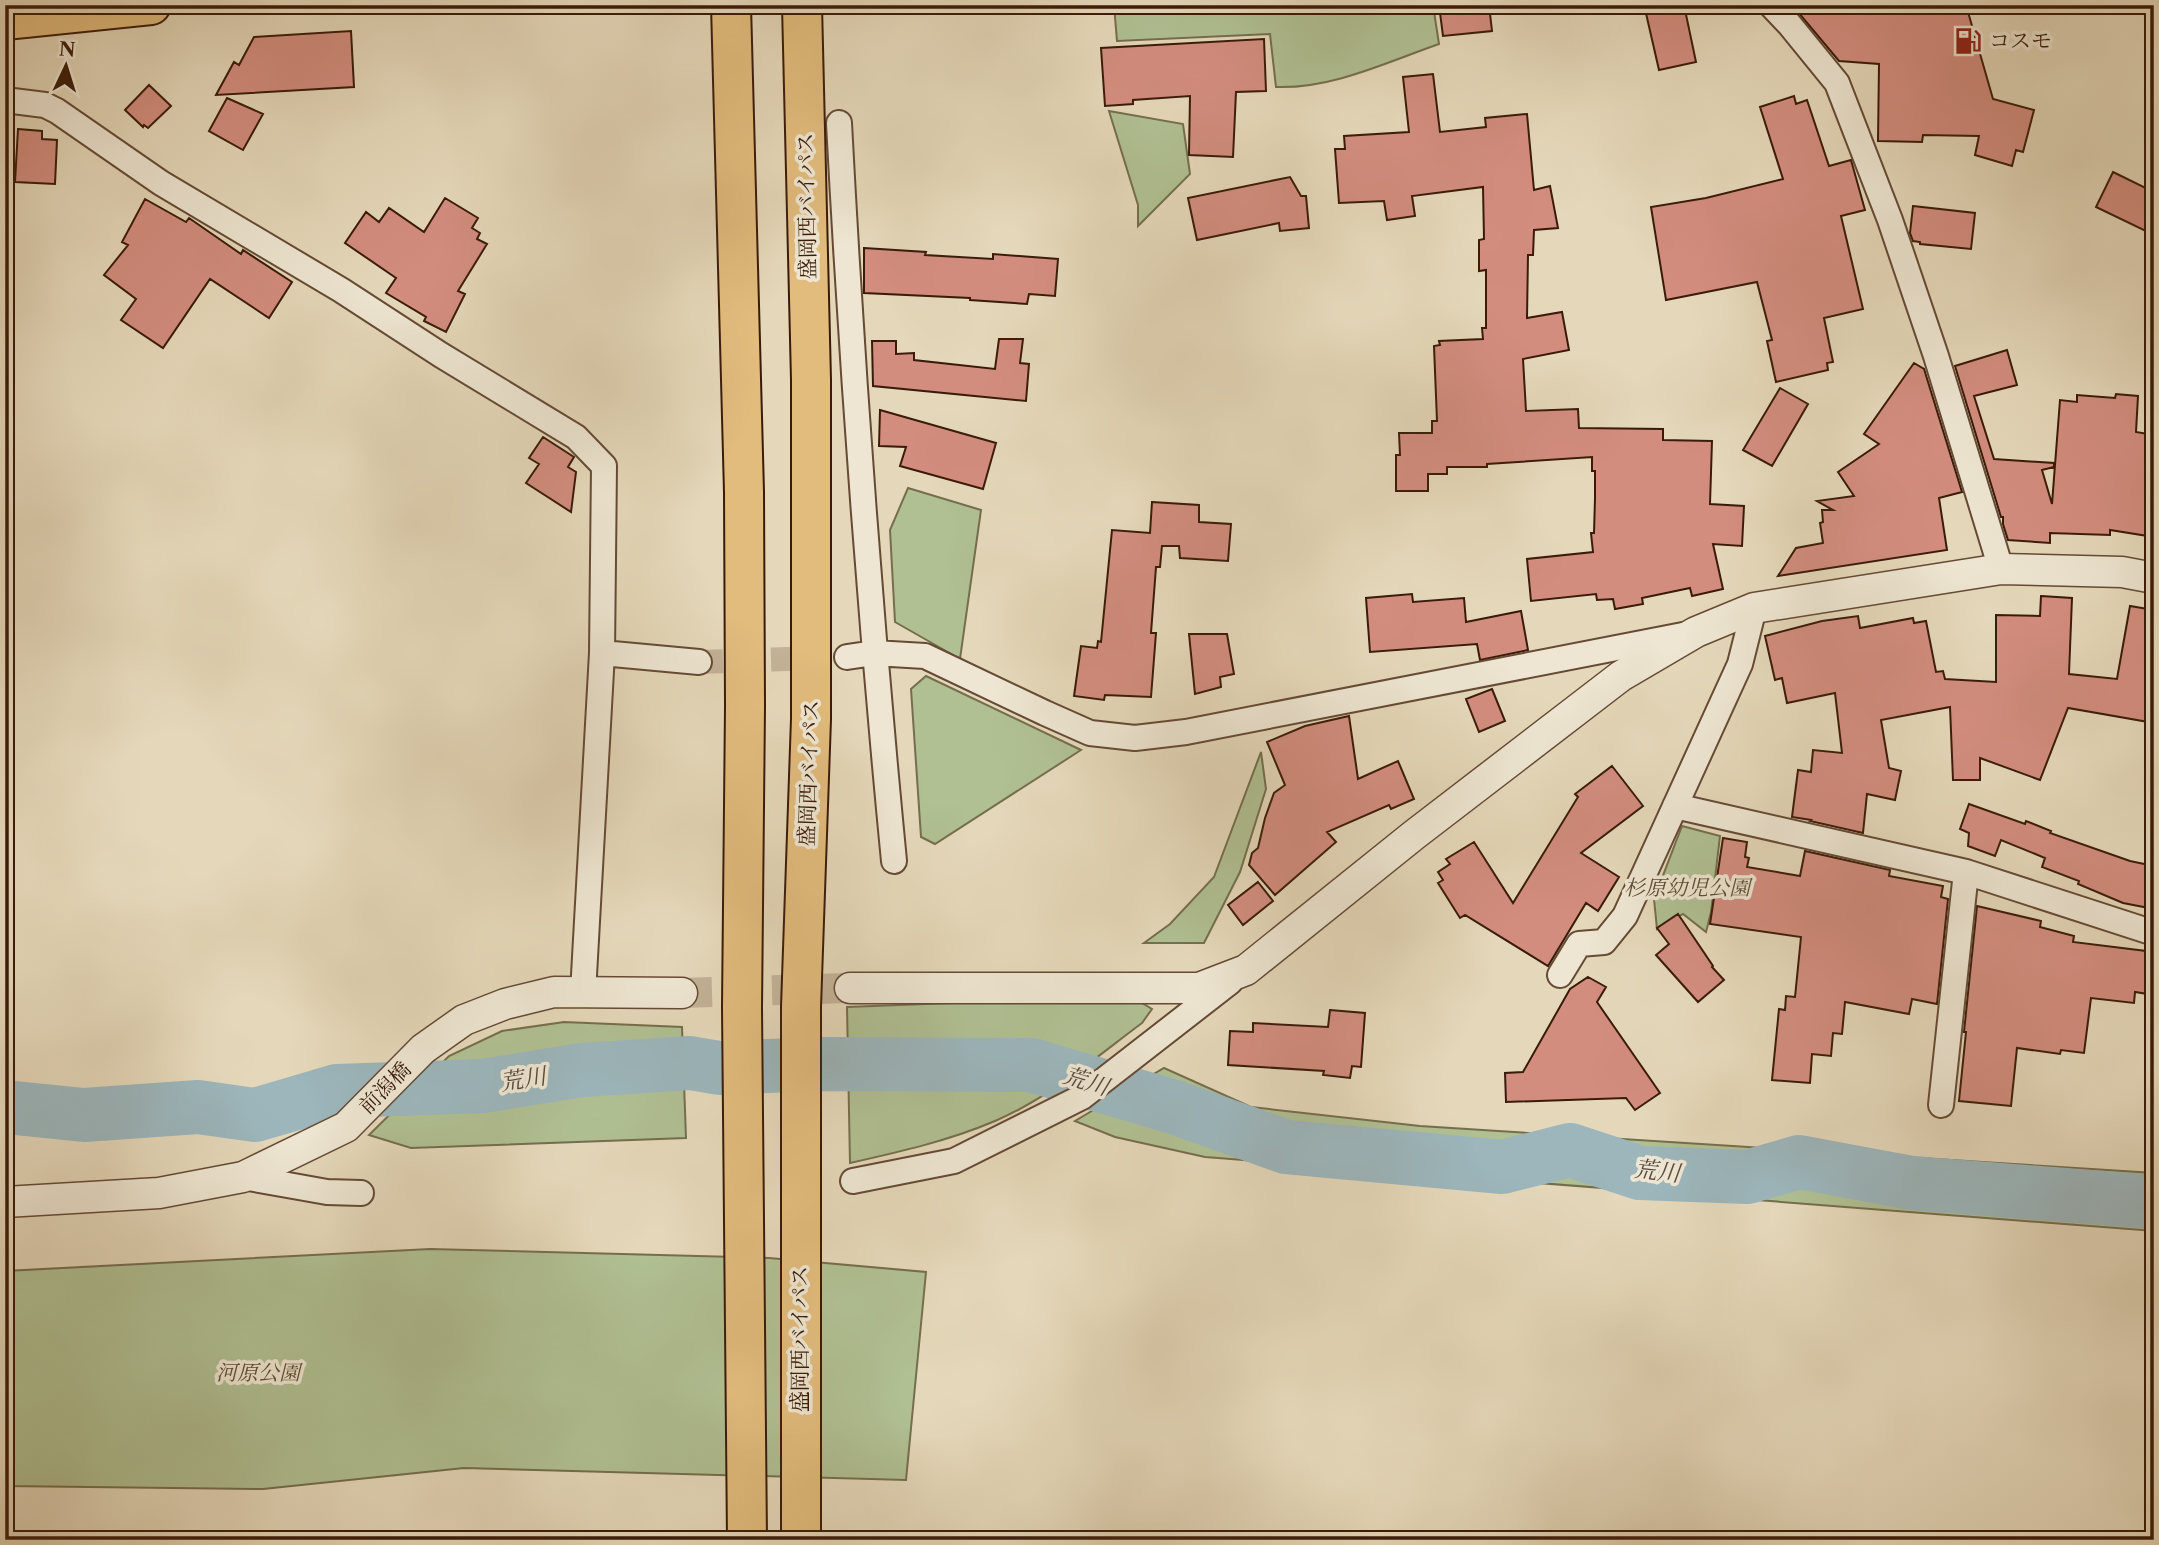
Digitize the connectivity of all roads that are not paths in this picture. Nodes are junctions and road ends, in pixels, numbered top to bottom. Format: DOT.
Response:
graph roads {
  1 [pos="151,5"];
  2 [pos="731,5"];
  3 [pos="802,5"];
  4 [pos="1771,5"];
  5 [pos="5,20"];
  6 [pos="5,100"];
  7 [pos="839,123"];
  8 [pos="2001,569"];
  9 [pos="2154,578"];
  10 [pos="1754,608"];
  11 [pos="1696,632"];
  12 [pos="601,653"];
  13 [pos="873,653"];
  14 [pos="847,657"];
  15 [pos="699,662"];
  16 [pos="1675,806"];
  17 [pos="894,861"];
  18 [pos="1966,872"];
  19 [pos="2154,933"];
  20 [pos="1246,970"];
  21 [pos="1560,975"];
  22 [pos="850,988"];
  23 [pos="583,993"];
  24 [pos="682,993"];
  25 [pos="1941,1105"];
  26 [pos="243,1177"];
  27 [pos="853,1181"];
  28 [pos="361,1193"];
  29 [pos="5,1202"];
  30 [pos="747,1540"];
  31 [pos="800,1540"];
  1 -- 5 [label="highway"];
  2 -- 30 [label="highway"];
  3 -- 31 [label="highway, 盛岡西バイパス"];
  4 -- 8 [label="street"];
  6 -- 12 [label="street"];
  7 -- 13 [label="street"];
  8 -- 9 [label="street"];
  8 -- 10 [label="street"];
  10 -- 11 [label="street"];
  10 -- 16 [label="street"];
  11 -- 13 [label="street"];
  11 -- 20 [label="street"];
  12 -- 15 [label="street"];
  12 -- 23 [label="street"];
  13 -- 14 [label="street"];
  13 -- 17 [label="street"];
  16 -- 18 [label="street"];
  16 -- 21 [label="street"];
  18 -- 19 [label="street"];
  18 -- 25 [label="street"];
  20 -- 22 [label="street"];
  20 -- 27 [label="street"];
  23 -- 24 [label="street, 前潟橋"];
  23 -- 26 [label="street, 前潟橋"];
  26 -- 28 [label="street"];
  26 -- 29 [label="street, 前潟橋"];
}
